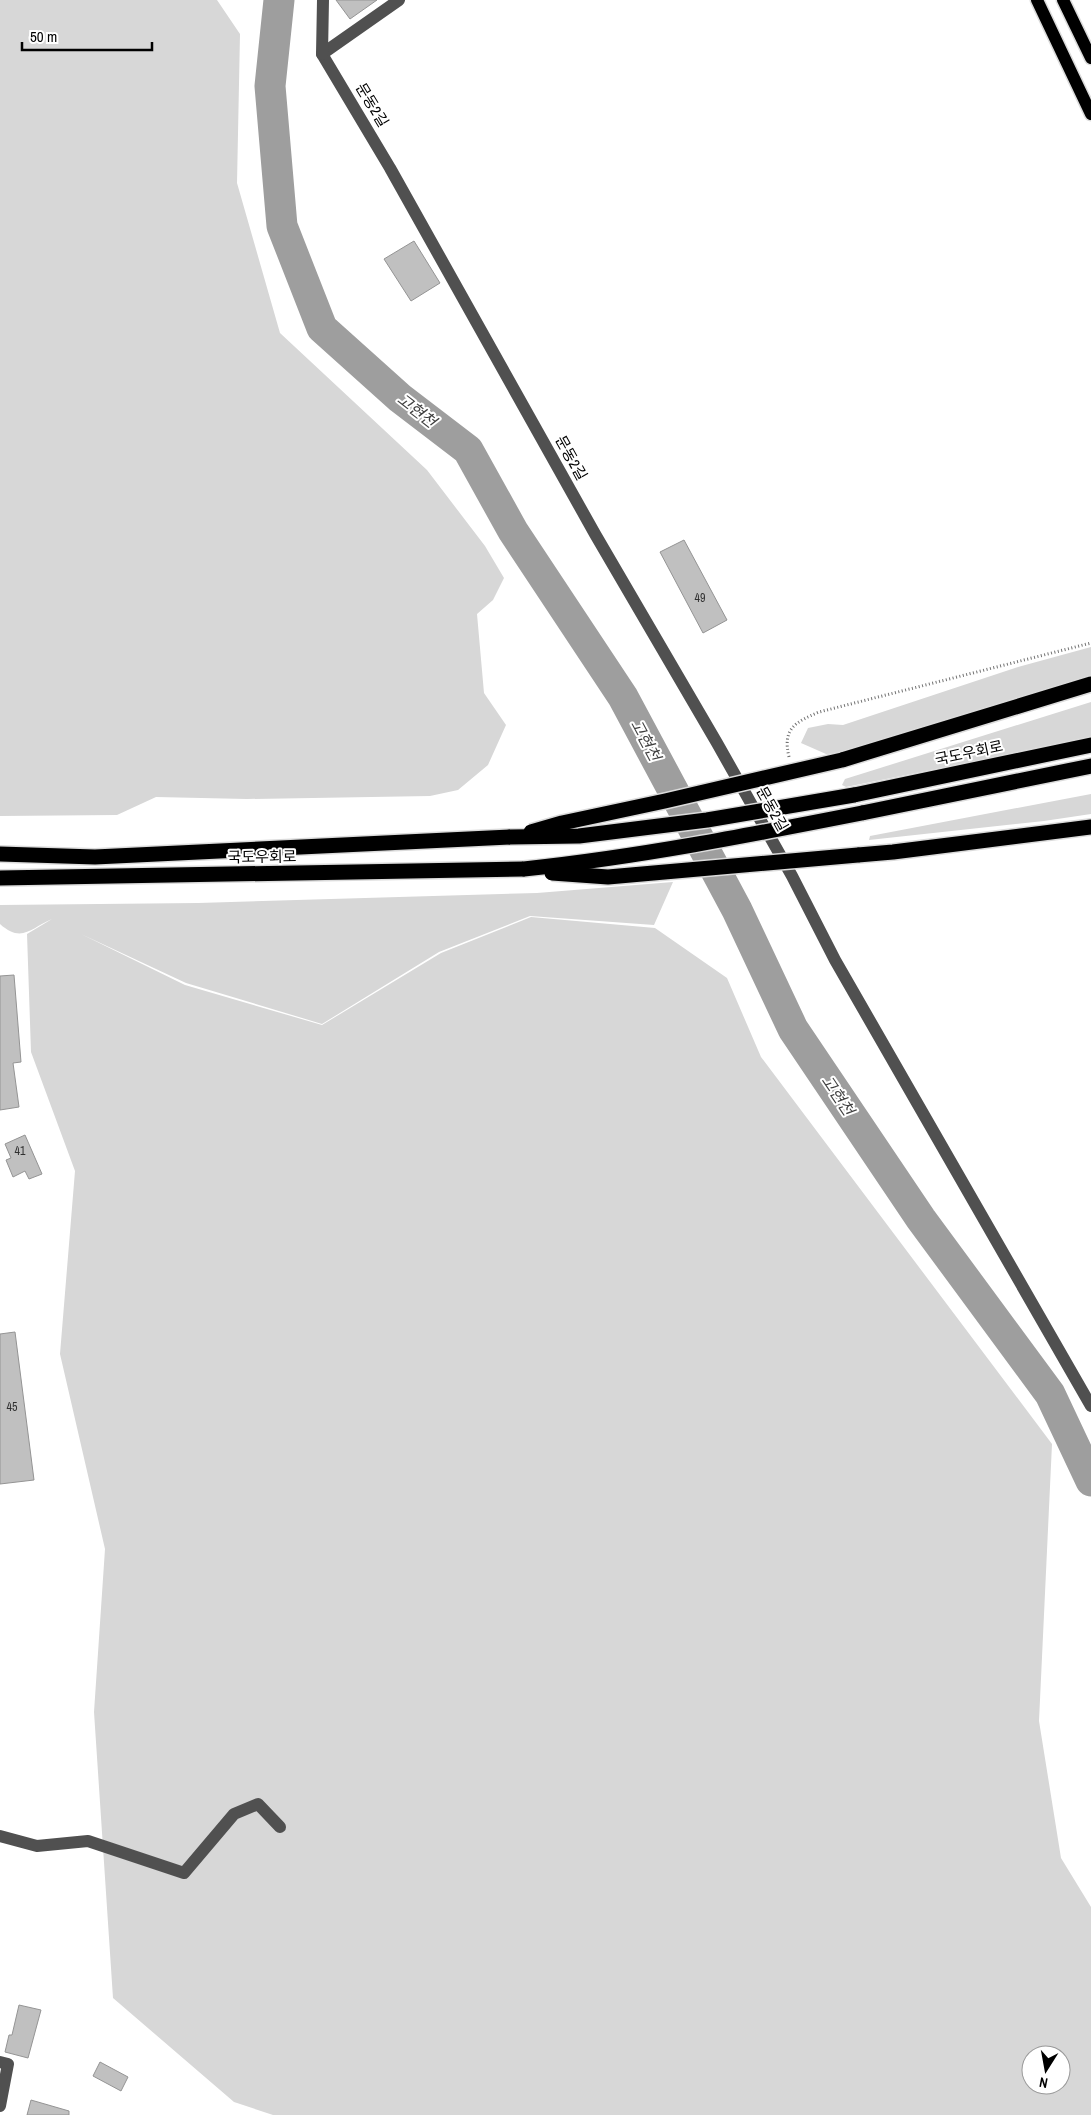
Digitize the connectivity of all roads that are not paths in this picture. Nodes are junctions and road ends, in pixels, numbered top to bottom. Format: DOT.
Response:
graph roads {
  1 [pos="323,0"];
  2 [pos="399,0"];
  3 [pos="1037,0"];
  4 [pos="1063,0"];
  5 [pos="322,54"];
  6 [pos="1091,58"];
  7 [pos="1089,106"];
  8 [pos="1091,684"];
  9 [pos="1091,745"];
  10 [pos="1091,766"];
  11 [pos="1091,827"];
  12 [pos="510,838"];
  13 [pos="0,854"];
  14 [pos="524,868"];
  15 [pos="0,878"];
  16 [pos="1091,1406"];
  17 [pos="280,1828"];
  18 [pos="0,1836"];
  19 [pos="0,2062"];
  20 [pos="0,2106"];
  1 -- 5 [label="street"];
  2 -- 5 [label="street"];
  3 -- 7 [label="main road"];
  4 -- 6 [label="main road"];
  5 -- 16 [label="street, 문동2길"];
  8 -- 12 [label="highway, bridge"];
  9 -- 12 [label="highway, 국도우회로, bridge"];
  10 -- 14 [label="highway, bridge"];
  11 -- 14 [label="highway, bridge"];
  12 -- 13 [label="highway, 국도우회로"];
  14 -- 15 [label="highway, 국도우회로"];
  17 -- 18 [label="street"];
  19 -- 20 [label="street"];
}
